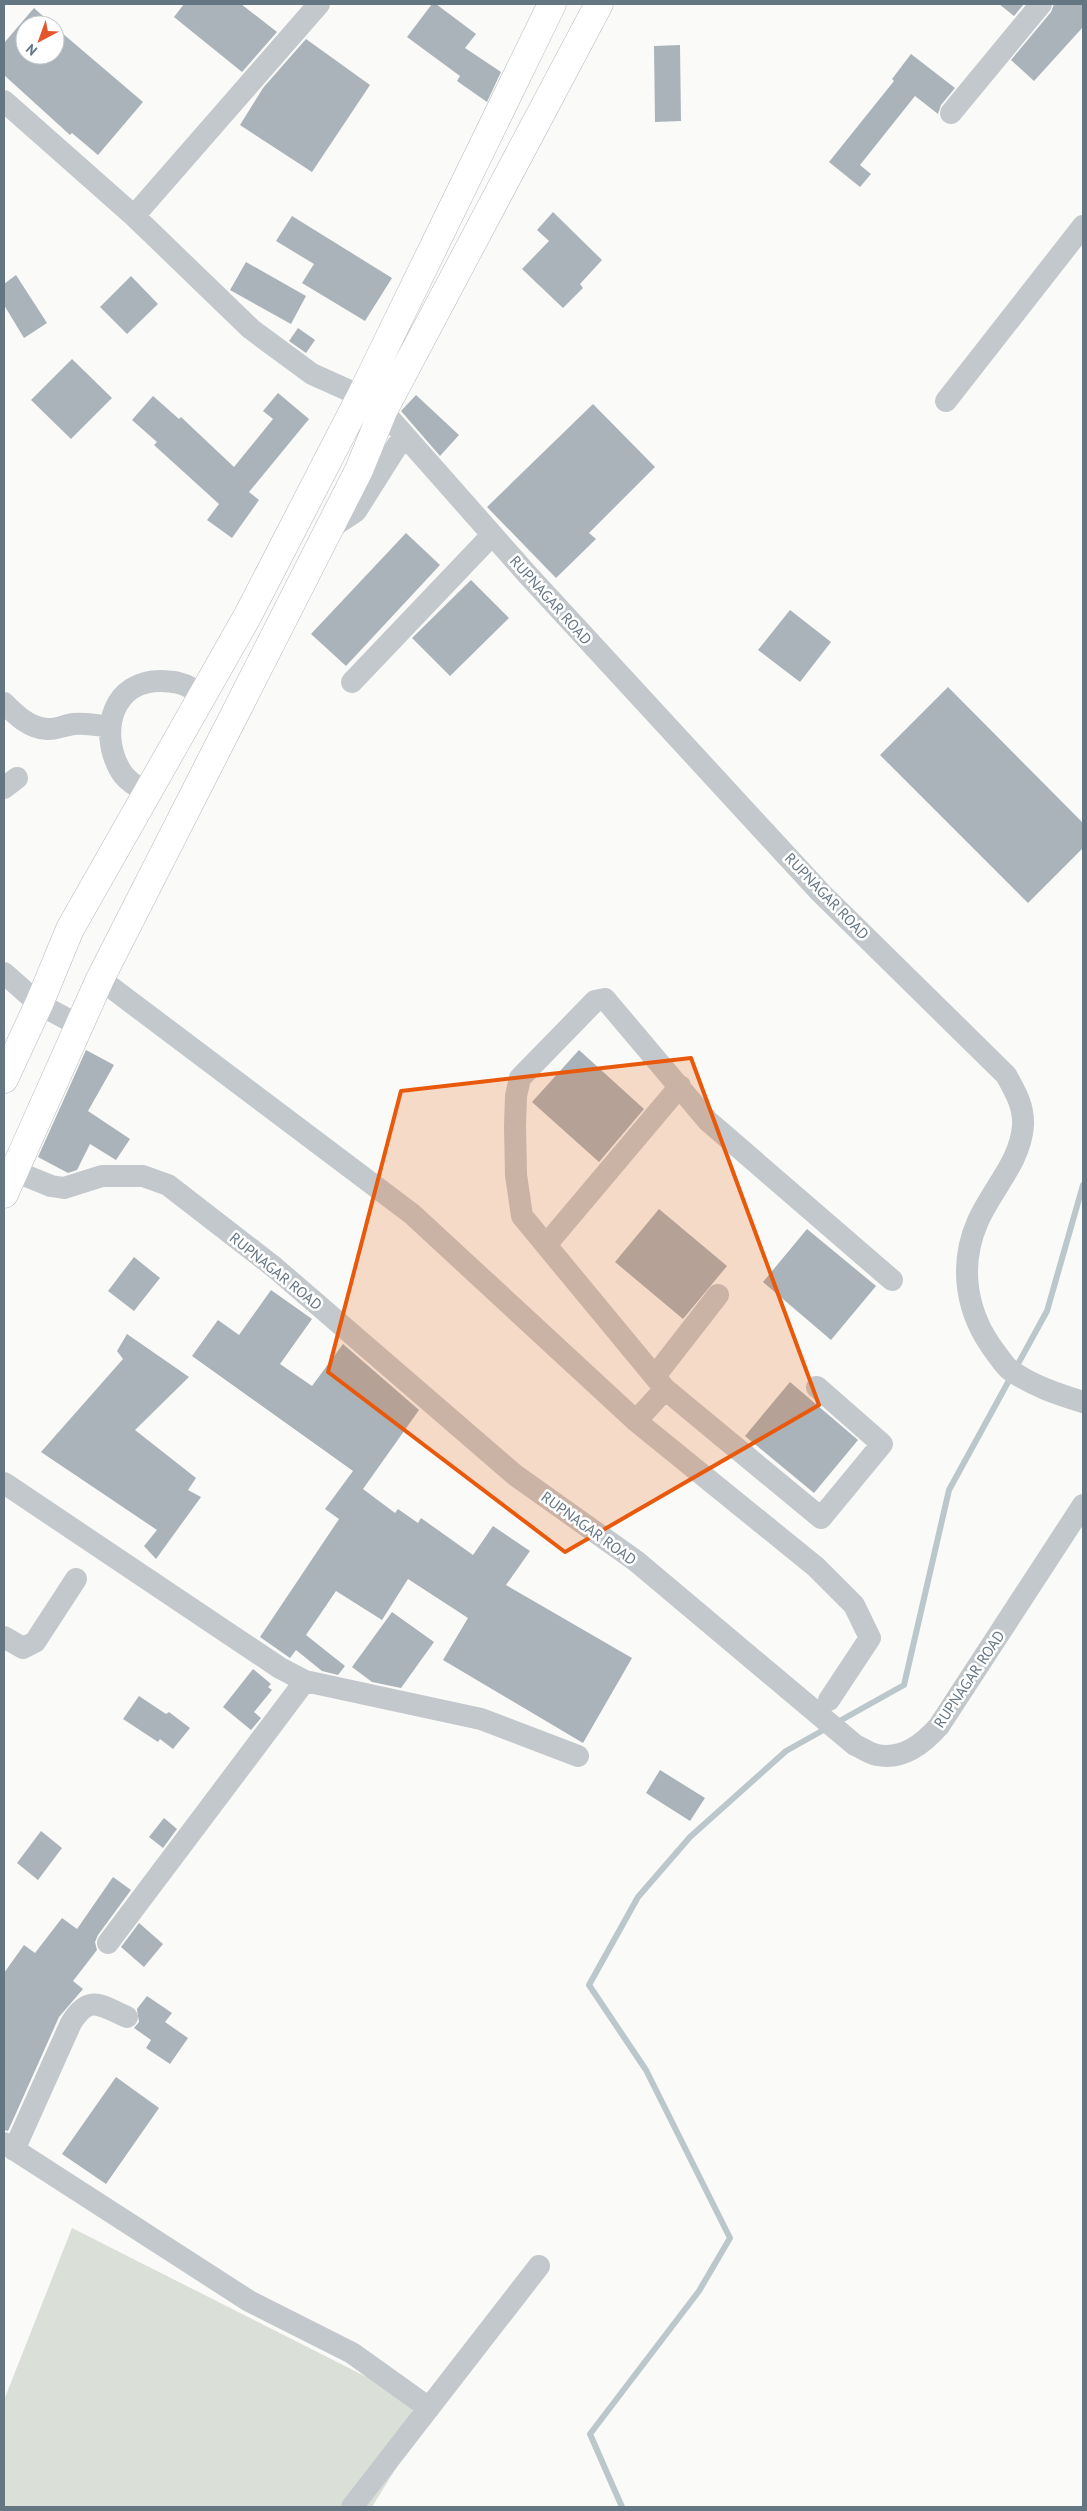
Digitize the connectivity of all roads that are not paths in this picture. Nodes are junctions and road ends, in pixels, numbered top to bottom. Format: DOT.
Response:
graph roads {
  1 [pos="319,4"];
  2 [pos="552,4"];
  3 [pos="598,4"];
  4 [pos="1041,4"];
  5 [pos="4,101"];
  6 [pos="951,113"];
  7 [pos="134,216"];
  8 [pos="1083,226"];
  9 [pos="946,401"];
  10 [pos="372,404"];
  11 [pos="404,435"];
  12 [pos="329,529"];
  13 [pos="492,535"];
  14 [pos="352,682"];
  15 [pos="191,688"];
  16 [pos="4,703"];
  17 [pos="109,728"];
  18 [pos="147,793"];
  19 [pos="4,973"];
  20 [pos="100,979"];
  21 [pos="39,1004"];
  22 [pos="78,1025"];
  23 [pos="4,1079"];
  24 [pos="680,1086"];
  25 [pos="7,1178"];
  26 [pos="546,1245"];
  27 [pos="892,1280"];
  28 [pos="718,1295"];
  29 [pos="660,1383"];
  30 [pos="817,1387"];
  31 [pos="1083,1402"];
  32 [pos="636,1421"];
  33 [pos="4,1483"];
  34 [pos="1083,1505"];
  35 [pos="76,1579"];
  36 [pos="4,1637"];
  37 [pos="305,1681"];
  38 [pos="825,1708"];
  39 [pos="578,1756"];
  40 [pos="108,1943"];
  41 [pos="127,2017"];
  42 [pos="9,2147"];
  43 [pos="539,2266"];
  44 [pos="429,2408"];
  45 [pos="352,2507"];
  1 -- 7 [label="street"];
  2 -- 10 [label="main road"];
  3 -- 10 [label="main road"];
  4 -- 6 [label="street"];
  5 -- 7 [label="street"];
  7 -- 10 [label="street"];
  8 -- 9 [label="street"];
  10 -- 11 [label="street, RUPNAGAR ROAD"];
  10 -- 12 [label="main road"];
  10 -- 18 [label="main road"];
  11 -- 12 [label="street"];
  11 -- 13 [label="street, RUPNAGAR ROAD"];
  12 -- 20 [label="main road"];
  13 -- 14 [label="street"];
  13 -- 31 [label="street, RUPNAGAR ROAD"];
  15 -- 17 [label="street"];
  16 -- 17 [label="street"];
  17 -- 18 [label="street"];
  18 -- 21 [label="main road"];
  19 -- 21 [label="street"];
  20 -- 22 [label="main road"];
  20 -- 32 [label="street"];
  21 -- 22 [label="street"];
  21 -- 23 [label="main road"];
  22 -- 25 [label="main road"];
  24 -- 26 [label="street"];
  24 -- 26 [label="street"];
  24 -- 27 [label="street"];
  25 -- 38 [label="street, RUPNAGAR ROAD"];
  26 -- 29 [label="street"];
  28 -- 29 [label="street"];
  29 -- 30 [label="street"];
  29 -- 32 [label="street"];
  32 -- 38 [label="street"];
  33 -- 37 [label="street"];
  34 -- 38 [label="street, RUPNAGAR ROAD"];
  35 -- 36 [label="street"];
  37 -- 39 [label="street"];
  37 -- 40 [label="street"];
  41 -- 42 [label="street"];
  42 -- 44 [label="street"];
  43 -- 44 [label="street"];
  44 -- 45 [label="street"];
}
